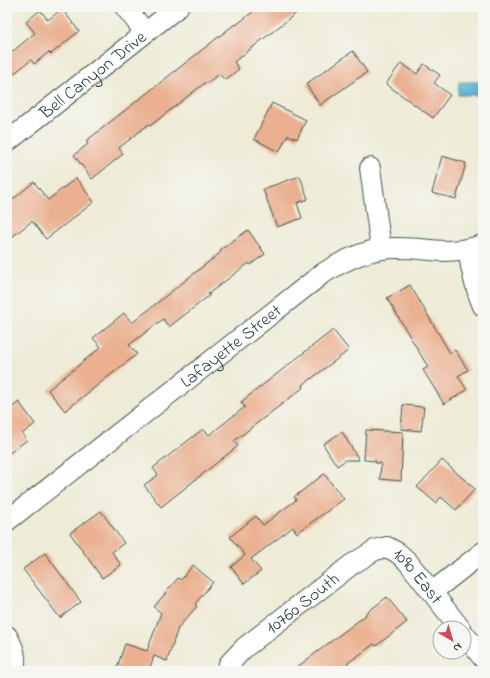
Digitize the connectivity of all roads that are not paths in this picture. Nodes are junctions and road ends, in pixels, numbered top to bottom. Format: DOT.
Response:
graph roads {
  1 [pos="125,7"];
  2 [pos="178,7"];
  3 [pos="145,32"];
  4 [pos="7,142"];
  5 [pos="370,168"];
  6 [pos="475,247"];
  7 [pos="381,249"];
  8 [pos="483,306"];
  9 [pos="7,521"];
  10 [pos="387,547"];
  11 [pos="483,552"];
  12 [pos="432,592"];
  13 [pos="454,620"];
  14 [pos="7,636"];
  15 [pos="472,644"];
  16 [pos="483,658"];
  17 [pos="15,668"];
  18 [pos="227,671"];
  1 -- 3 [label="street"];
  2 -- 3 [label="street, Bell Canyon Drive"];
  3 -- 4 [label="street, Bell Canyon Drive"];
  5 -- 7 [label="street"];
  6 -- 7 [label="street, Lafayette Street"];
  6 -- 8 [label="street"];
  7 -- 9 [label="street, Lafayette Street"];
  10 -- 12 [label="street, 1090 East"];
  10 -- 18 [label="street, 10760 South"];
  11 -- 12 [label="street"];
  12 -- 13 [label="street, 1090 East"];
  14 -- 17 [label="street"];
  15 -- 16 [label="street"];
}
